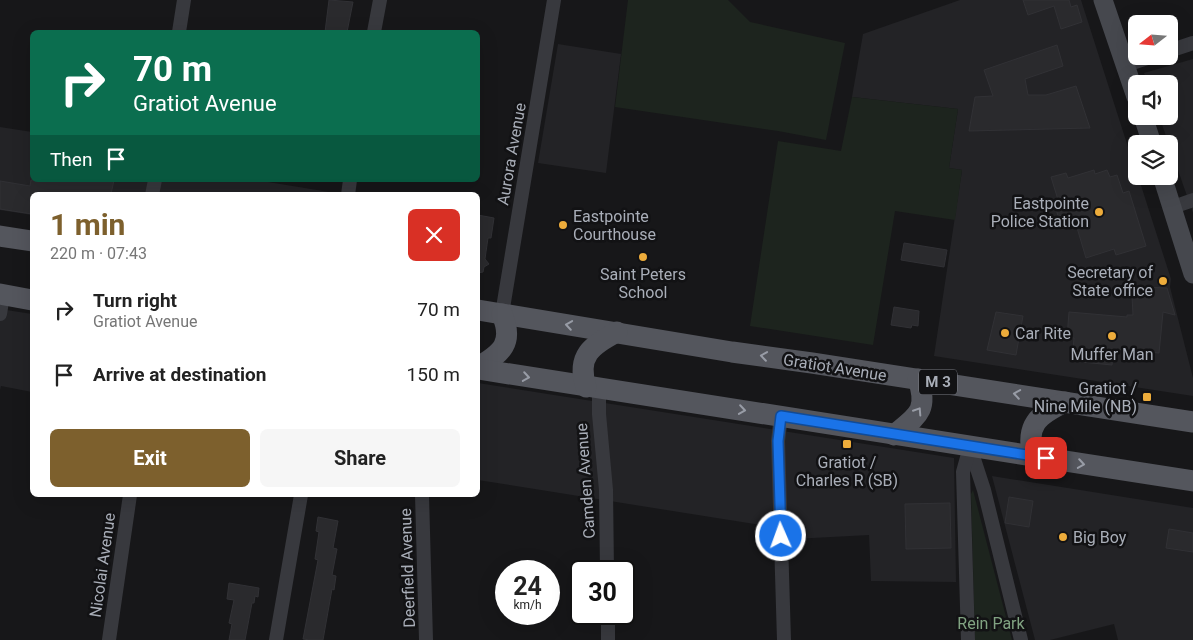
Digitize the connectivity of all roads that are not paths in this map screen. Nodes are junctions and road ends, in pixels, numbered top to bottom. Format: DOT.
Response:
graph roads {
  1 [pos="184,0"];
  2 [pos="380,0"];
  3 [pos="554,0"];
  4 [pos="1103,0"];
  5 [pos="179,30"];
  6 [pos="374,30"];
  7 [pos="1193,43"];
  8 [pos="1178,48"];
  9 [pos="1126,65"];
  10 [pos="1129,75"];
  11 [pos="1165,185"];
  12 [pos="1193,200"];
  13 [pos="1172,207"];
  14 [pos="1,236"];
  15 [pos="30,241"];
  16 [pos="1193,274"];
  17 [pos="30,300"];
  18 [pos="1,301"];
  19 [pos="480,310"];
  20 [pos="502,314"];
  21 [pos="617,332"];
  22 [pos="480,367"];
  23 [pos="480,368"];
  24 [pos="918,379"];
  25 [pos="593,388"];
  26 [pos="1065,402"];
  27 [pos="781,416"];
  28 [pos="1193,422"];
  29 [pos="894,434"];
  30 [pos="970,446"];
  31 [pos="1032,456"];
  32 [pos="1193,481"];
  33 [pos="130,497"];
  34 [pos="301,497"];
  35 [pos="422,497"];
  36 [pos="607,560"];
  37 [pos="608,625"];
  38 [pos="109,640"];
  39 [pos="276,640"];
  40 [pos="426,640"];
  41 [pos="608,640"];
  42 [pos="784,640"];
  43 [pos="968,640"];
  44 [pos="1021,640"];
  1 -- 5 [label="street"];
  2 -- 6 [label="street"];
  3 -- 20 [label="street, Aurora Avenue"];
  4 -- 9 [label="main road"];
  7 -- 8 [label="street"];
  9 -- 10 [label="main road"];
  11 -- 13 [label="main road"];
  12 -- 13 [label="street"];
  13 -- 16 [label="main road"];
  14 -- 15 [label="main road"];
  17 -- 18 [label="main road"];
  19 -- 20 [label="main road, Gratiot Avenue / M 3"];
  21 -- 20 [label="main road, Gratiot Avenue / M 3, one-way"];
  20 -- 22 [label="main road"];
  24 -- 21 [label="main road, Gratiot Avenue / M 3, one-way"];
  21 -- 25 [label="main road"];
  23 -- 25 [label="main road, one-way"];
  26 -- 24 [label="main road, Gratiot Avenue / M 3, one-way"];
  29 -- 24 [label="main road, one-way"];
  25 -- 27 [label="main road, one-way"];
  25 -- 36 [label="street, Camden Avenue"];
  26 -- 28 [label="main road, Gratiot Avenue / M 3"];
  26 -- 31 [label="main road"];
  27 -- 29 [label="main road"];
  27 -- 42 [label="street"];
  29 -- 30 [label="main road"];
  30 -- 31 [label="main road"];
  30 -- 43 [label="street"];
  30 -- 44 [label="street"];
  31 -- 32 [label="main road, one-way"];
  33 -- 38 [label="street, Nicolai Avenue"];
  34 -- 39 [label="street"];
  35 -- 40 [label="street, Deerfield Avenue"];
  37 -- 41 [label="street"];
}
